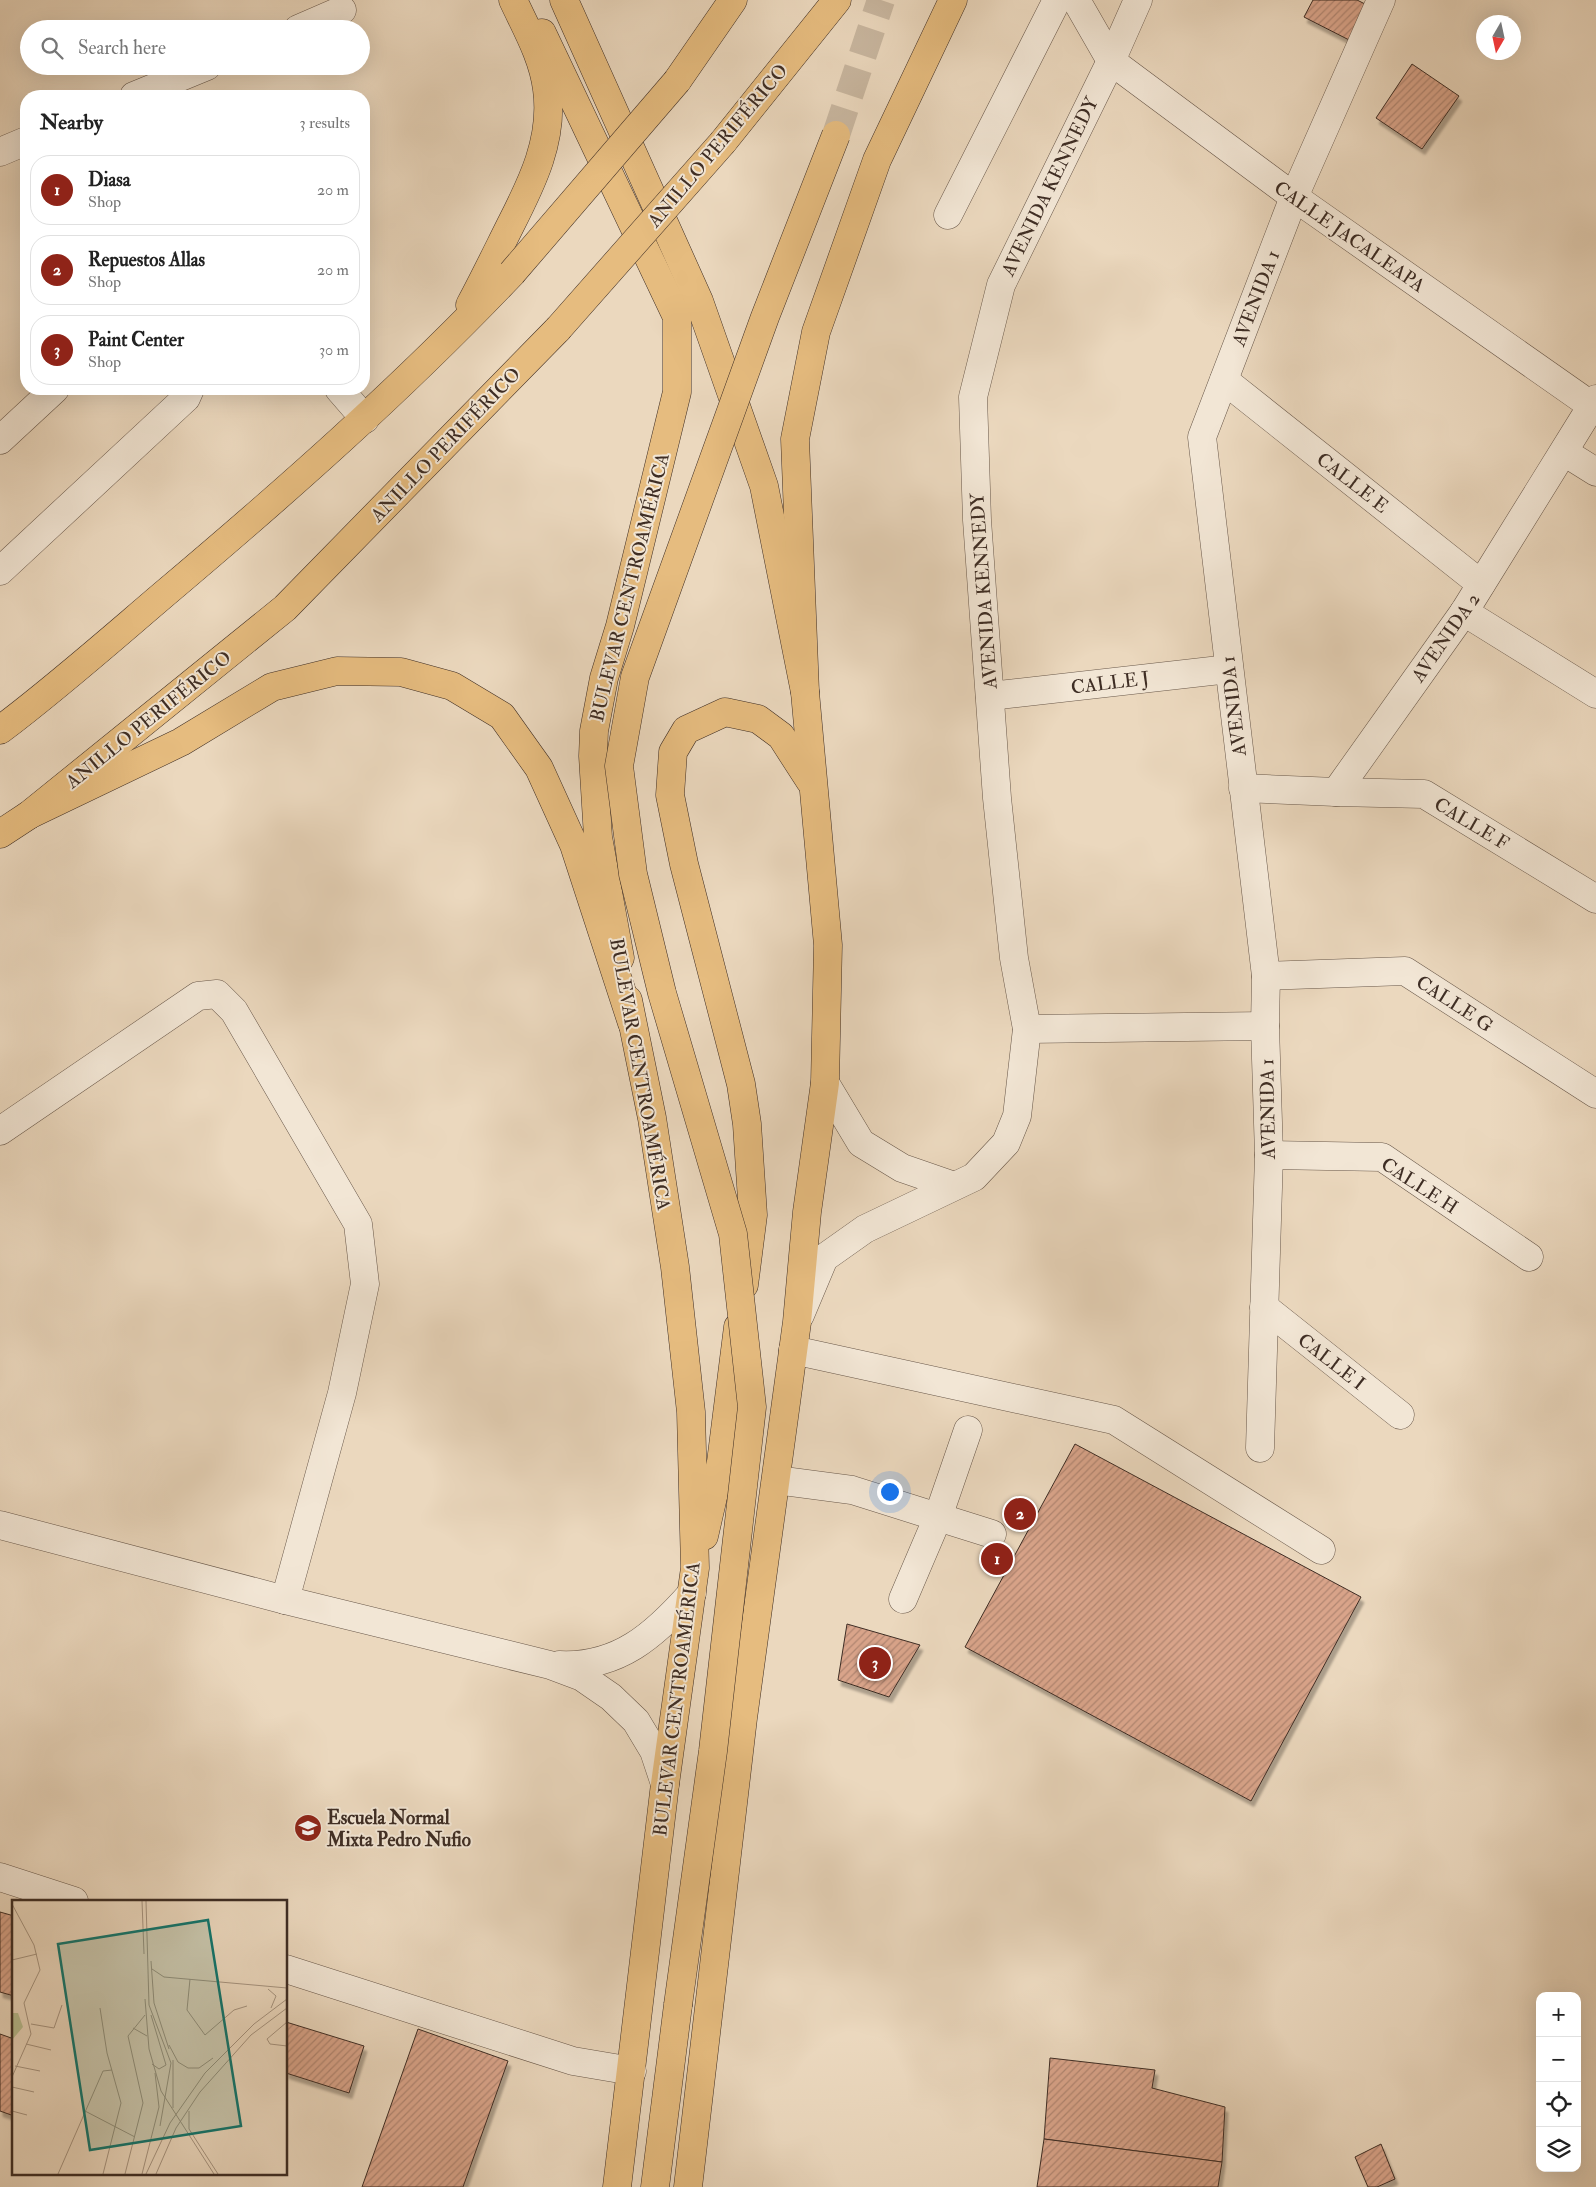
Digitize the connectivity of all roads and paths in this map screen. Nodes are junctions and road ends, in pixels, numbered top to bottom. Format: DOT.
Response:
graph roads {
  1 [pos="513,0"];
  2 [pos="527,0"];
  3 [pos="564,0"];
  4 [pos="733,0"];
  5 [pos="836,0"];
  6 [pos="953,0"];
  7 [pos="1057,0"];
  8 [pos="1076,0"];
  9 [pos="1138,0"];
  10 [pos="1381,0"];
  11 [pos="342,10"];
  12 [pos="319,20"];
  13 [pos="1111,60"];
  14 [pos="185,75"];
  15 [pos="149,90"];
  16 [pos="836,135"];
  17 [pos="20,144"];
  18 [pos="0,152"];
  19 [pos="1294,197"];
  20 [pos="948,215"];
  21 [pos="456,332"];
  22 [pos="1224,380"];
  23 [pos="49,395"];
  24 [pos="187,395"];
  25 [pos="344,395"];
  26 [pos="1594,402"];
  27 [pos="365,419"];
  28 [pos="0,440"];
  29 [pos="1564,452"];
  30 [pos="1596,472"];
  31 [pos="0,571"];
  32 [pos="1482,584"];
  33 [pos="1464,612"];
  34 [pos="1229,668"];
  35 [pos="805,692"];
  36 [pos="1596,694"];
  37 [pos="990,696"];
  38 [pos="0,730"];
  39 [pos="812,785"];
  40 [pos="1243,788"];
  41 [pos="1336,792"];
  42 [pos="30,815"];
  43 [pos="0,834"];
  44 [pos="1596,899"];
  45 [pos="1266,976"];
  46 [pos="632,1023"];
  47 [pos="1264,1026"];
  48 [pos="1027,1029"];
  49 [pos="825,1083"];
  50 [pos="1596,1094"];
  51 [pos="0,1131"];
  52 [pos="1269,1155"];
  53 [pos="954,1186"];
  54 [pos="1529,1258"];
  55 [pos="1264,1307"];
  56 [pos="797,1322"];
  57 [pos="793,1350"];
  58 [pos="1400,1415"];
  59 [pos="968,1430"];
  60 [pos="1260,1448"];
  61 [pos="776,1480"];
  62 [pos="938,1517"];
  63 [pos="0,1525"];
  64 [pos="992,1534"];
  65 [pos="1321,1550"];
  66 [pos="693,1580"];
  67 [pos="903,1599"];
  68 [pos="286,1600"];
  69 [pos="550,1665"];
  70 [pos="665,1784"];
  71 [pos="0,1877"];
  72 [pos="71,1900"];
  73 [pos="288,1970"];
  74 [pos="632,2071"];
  75 [pos="620,2160"];
  76 [pos="606,2187"];
  77 [pos="617,2187"];
  78 [pos="655,2187"];
  79 [pos="688,2187"];
  1 -- 21 [label="main road"];
  2 -- 46 [label="main road, BULEVAR CENTROAMÉRICA"];
  3 -- 35 [label="main road"];
  4 -- 21 [label="main road, bridge"];
  5 -- 42 [label="main road, ANILLO PERIFÉRICO, bridge"];
  6 -- 35 [label="main road"];
  7 -- 20 [label="street"];
  8 -- 13 [label="street"];
  9 -- 13 [label="street, AVENIDA KENNEDY"];
  10 -- 19 [label="street, AVENIDA 1"];
  11 -- 12 [label="street"];
  13 -- 19 [label="street, CALLE JACALEAPA"];
  13 -- 37 [label="street, AVENIDA KENNEDY"];
  14 -- 15 [label="street"];
  16 -- 78 [label="main road, bridge"];
  17 -- 18 [label="street"];
  19 -- 22 [label="street, AVENIDA 1"];
  19 -- 26 [label="street, CALLE JACALEAPA"];
  21 -- 27 [label="main road"];
  22 -- 32 [label="street, CALLE E"];
  22 -- 34 [label="street, AVENIDA 1"];
  23 -- 28 [label="street"];
  24 -- 31 [label="street"];
  25 -- 27 [label="street"];
  26 -- 29 [label="street, AVENIDA 2"];
  27 -- 38 [label="main road"];
  29 -- 30 [label="street"];
  29 -- 32 [label="street, AVENIDA 2"];
  32 -- 33 [label="street, AVENIDA 2"];
  33 -- 36 [label="street"];
  33 -- 41 [label="street, AVENIDA 2"];
  34 -- 37 [label="street, CALLE J"];
  34 -- 40 [label="street, AVENIDA 1"];
  35 -- 39 [label="main road"];
  37 -- 48 [label="street, AVENIDA KENNEDY"];
  39 -- 49 [label="main road"];
  39 -- 66 [label="main road"];
  40 -- 41 [label="street"];
  40 -- 45 [label="street, AVENIDA 1"];
  41 -- 44 [label="street, CALLE F"];
  42 -- 43 [label="main road, ANILLO PERIFÉRICO"];
  42 -- 46 [label="main road"];
  45 -- 47 [label="street, AVENIDA 1"];
  45 -- 50 [label="street, CALLE G"];
  46 -- 66 [label="main road, BULEVAR CENTROAMÉRICA"];
  47 -- 48 [label="street"];
  47 -- 52 [label="street, AVENIDA 1"];
  48 -- 53 [label="street, AVENIDA KENNEDY"];
  49 -- 53 [label="street"];
  49 -- 56 [label="main road"];
  51 -- 68 [label="street"];
  52 -- 54 [label="street, CALLE H"];
  52 -- 55 [label="street, AVENIDA 1"];
  53 -- 56 [label="street, AVENIDA KENNEDY"];
  55 -- 58 [label="street, CALLE I"];
  55 -- 60 [label="street, AVENIDA 1"];
  56 -- 57 [label="main road"];
  57 -- 61 [label="main road"];
  57 -- 65 [label="street"];
  59 -- 62 [label="street"];
  61 -- 62 [label="street"];
  61 -- 79 [label="main road"];
  62 -- 64 [label="street"];
  62 -- 67 [label="street"];
  63 -- 68 [label="street"];
  66 -- 69 [label="street"];
  66 -- 70 [label="main road, BULEVAR CENTROAMÉRICA"];
  68 -- 69 [label="street"];
  69 -- 70 [label="street"];
  70 -- 74 [label="main road, BULEVAR CENTROAMÉRICA"];
  71 -- 72 [label="street"];
  73 -- 74 [label="street"];
  74 -- 75 [label="main road, BULEVAR CENTROAMÉRICA"];
  75 -- 76 [label="street"];
  75 -- 77 [label="main road, BULEVAR CENTROAMÉRICA"];
}
